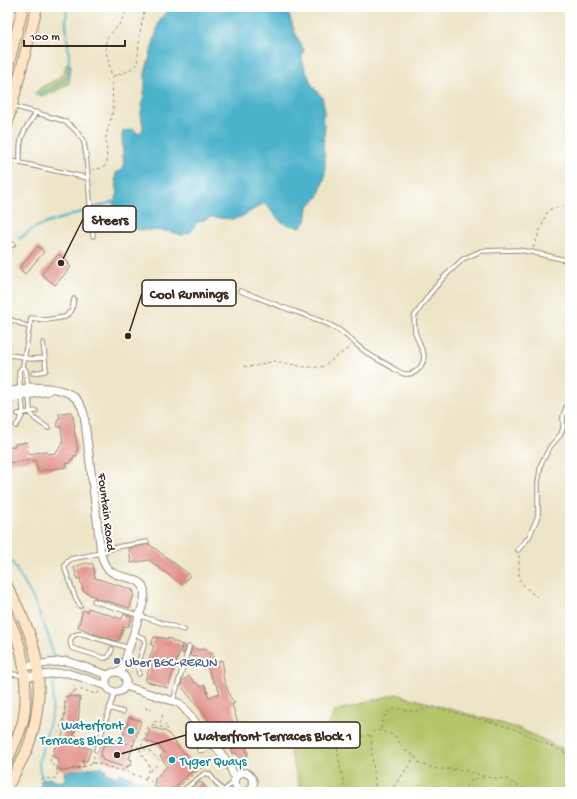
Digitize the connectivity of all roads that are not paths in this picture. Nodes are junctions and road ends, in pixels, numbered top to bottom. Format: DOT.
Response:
graph roads {
  1 [pos="23,7"];
  2 [pos="37,7"];
  3 [pos="7,71"];
  4 [pos="9,105"];
  5 [pos="36,112"];
  6 [pos="7,125"];
  7 [pos="7,160"];
  8 [pos="20,162"];
  9 [pos="88,178"];
  10 [pos="93,236"];
  11 [pos="7,240"];
  12 [pos="7,245"];
  13 [pos="570,260"];
  14 [pos="240,292"];
  15 [pos="74,298"];
  16 [pos="7,318"];
  17 [pos="29,327"];
  18 [pos="43,343"];
  19 [pos="7,356"];
  20 [pos="24,357"];
  21 [pos="45,358"];
  22 [pos="23,366"];
  23 [pos="33,373"];
  24 [pos="7,392"];
  25 [pos="24,392"];
  26 [pos="570,396"];
  27 [pos="7,398"];
  28 [pos="36,411"];
  29 [pos="30,412"];
  30 [pos="24,413"];
  31 [pos="18,414"];
  32 [pos="16,426"];
  33 [pos="48,428"];
  34 [pos="147,542"];
  35 [pos="518,550"];
  36 [pos="101,553"];
  37 [pos="7,586"];
  38 [pos="94,601"];
  39 [pos="80,606"];
  40 [pos="7,615"];
  41 [pos="139,615"];
  42 [pos="184,630"];
  43 [pos="133,634"];
  44 [pos="189,647"];
  45 [pos="129,648"];
  46 [pos="112,649"];
  47 [pos="37,670"];
  48 [pos="24,672"];
  49 [pos="121,673"];
  50 [pos="13,674"];
  51 [pos="139,674"];
  52 [pos="7,675"];
  53 [pos="108,675"];
  54 [pos="125,686"];
  55 [pos="105,688"];
  56 [pos="115,692"];
  57 [pos="173,701"];
  58 [pos="110,708"];
  59 [pos="123,712"];
  60 [pos="212,743"];
  61 [pos="96,750"];
  62 [pos="199,750"];
  63 [pos="7,761"];
  64 [pos="228,762"];
  65 [pos="242,773"];
  66 [pos="235,780"];
  67 [pos="7,787"];
  68 [pos="181,792"];
  69 [pos="223,792"];
  70 [pos="244,792"];
  1 -- 3 [label="main road"];
  2 -- 4 [label="main road"];
  4 -- 5 [label="lane"];
  4 -- 6 [label="main road"];
  5 -- 8 [label="lane"];
  5 -- 9 [label="lane"];
  7 -- 8 [label="lane"];
  8 -- 9 [label="lane"];
  9 -- 10 [label="lane"];
  11 -- 12 [label="lane"];
  13 -- 14 [label="lane"];
  15 -- 17 [label="lane"];
  16 -- 17 [label="lane"];
  17 -- 20 [label="lane"];
  18 -- 21 [label="lane"];
  19 -- 20 [label="lane"];
  20 -- 21 [label="lane"];
  20 -- 22 [label="lane"];
  21 -- 23 [label="lane"];
  22 -- 25 [label="lane"];
  22 -- 25 [label="lane"];
  24 -- 25 [label="street, Fountain Road"];
  25 -- 27 [label="street, Fountain Road"];
  25 -- 29 [label="lane"];
  25 -- 30 [label="lane"];
  25 -- 36 [label="street, Fountain Road"];
  26 -- 35 [label="lane"];
  28 -- 29 [label="lane"];
  29 -- 30 [label="lane"];
  29 -- 33 [label="lane"];
  30 -- 31 [label="lane"];
  30 -- 32 [label="lane"];
  34 -- 36 [label="lane"];
  36 -- 39 [label="lane"];
  36 -- 41 [label="street, Fountain Road"];
  37 -- 47 [label="main road"];
  38 -- 41 [label="lane"];
  40 -- 48 [label="main road"];
  41 -- 42 [label="lane"];
  41 -- 43 [label="street, Fountain Road"];
  43 -- 45 [label="street, Fountain Road"];
  43 -- 51 [label="lane"];
  44 -- 57 [label="lane"];
  45 -- 46 [label="lane"];
  45 -- 49 [label="street, Fountain Road"];
  47 -- 48 [label="street"];
  47 -- 48 [label="street"];
  47 -- 53 [label="street"];
  47 -- 55 [label="street"];
  47 -- 67 [label="main road"];
  48 -- 50 [label="lane"];
  48 -- 50 [label="lane"];
  48 -- 63 [label="main road"];
  49 -- 53 [label="street"];
  49 -- 54 [label="street"];
  50 -- 52 [label="lane"];
  53 -- 55 [label="street"];
  54 -- 56 [label="street"];
  54 -- 57 [label="street"];
  55 -- 56 [label="street"];
  56 -- 58 [label="lane"];
  57 -- 60 [label="street"];
  58 -- 59 [label="lane"];
  58 -- 61 [label="lane"];
  60 -- 62 [label="lane"];
  60 -- 64 [label="street"];
  64 -- 65 [label="street"];
  64 -- 66 [label="street"];
  65 -- 66 [label="street"];
  65 -- 70 [label="street"];
  66 -- 69 [label="lane"];
  66 -- 70 [label="street"];
  68 -- 69 [label="lane"];
}
